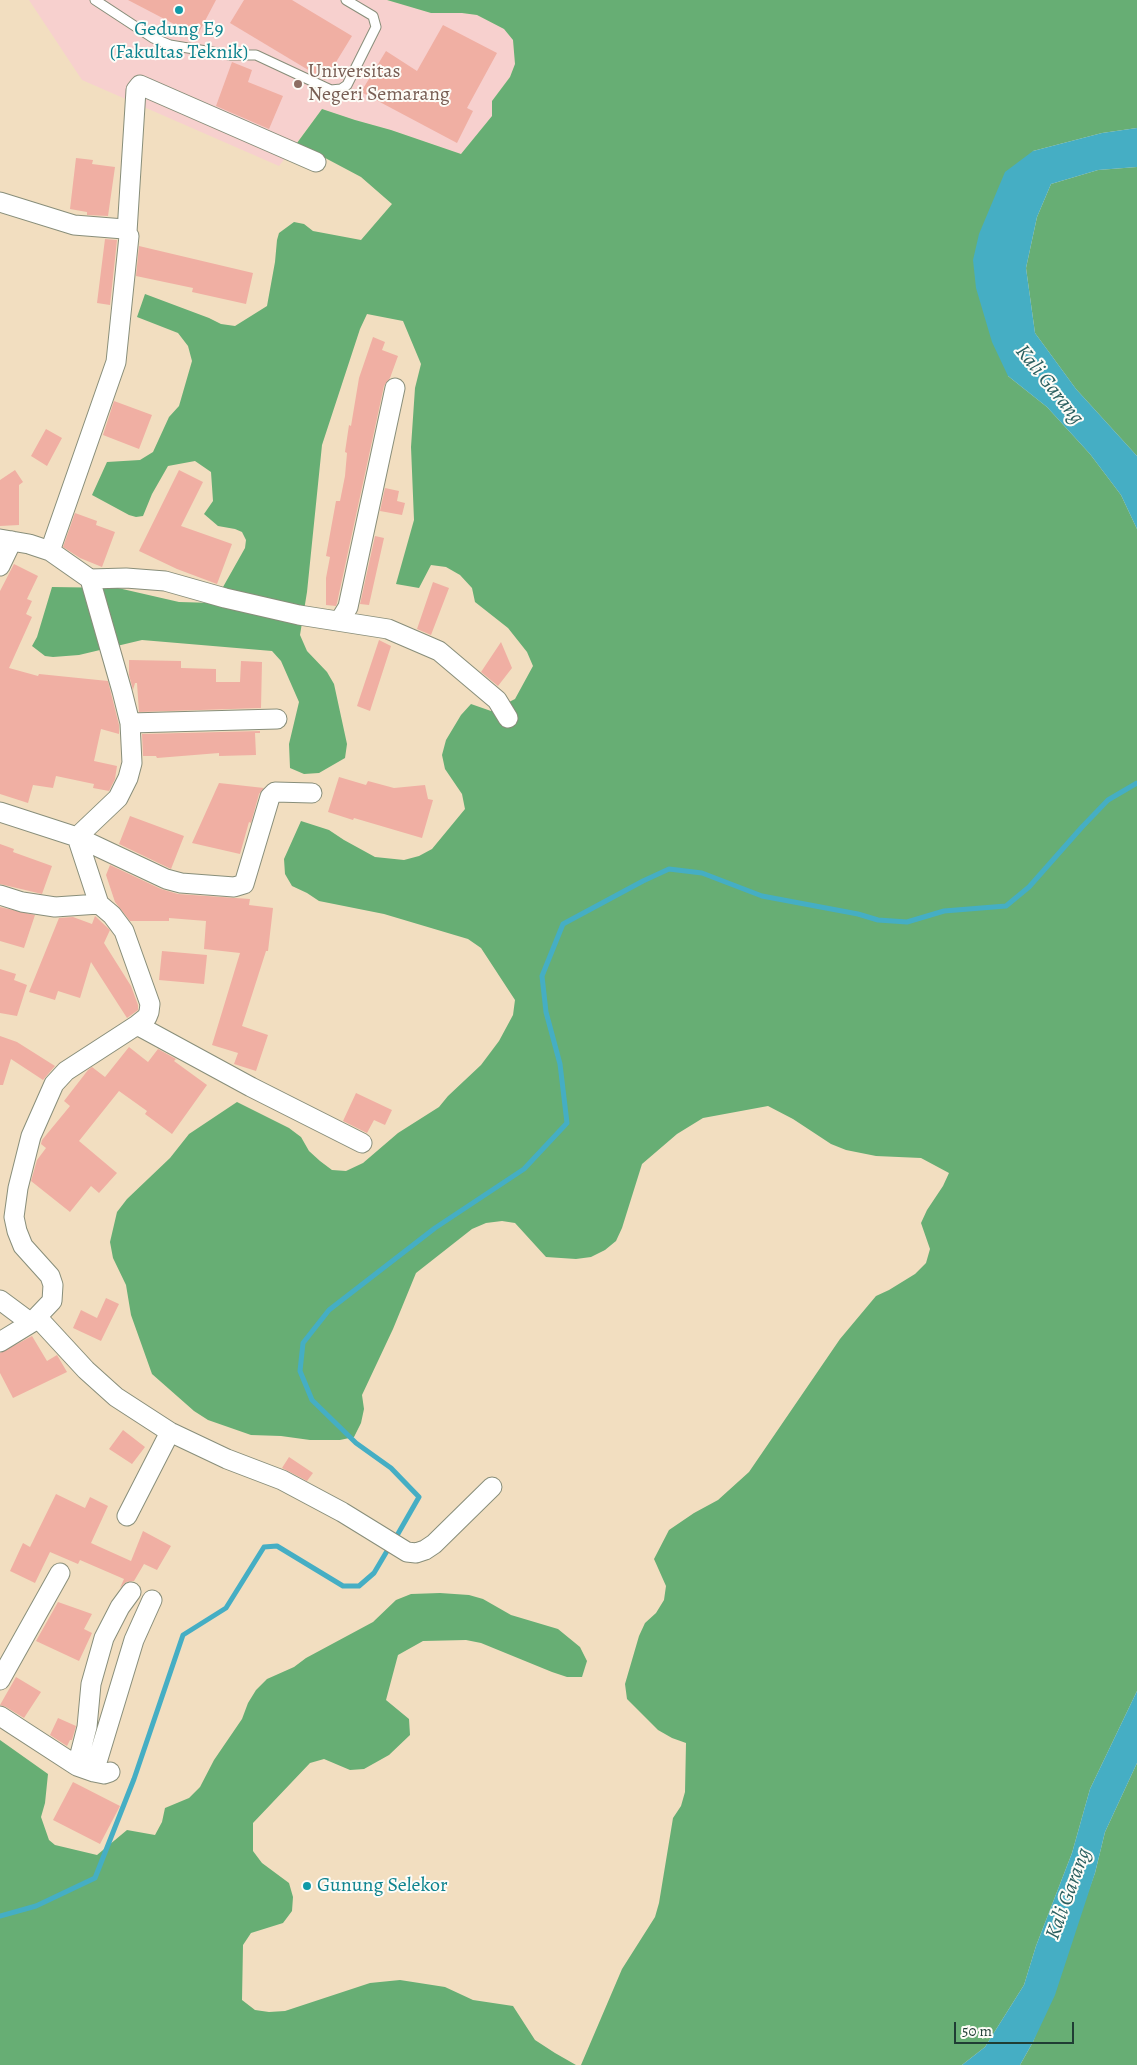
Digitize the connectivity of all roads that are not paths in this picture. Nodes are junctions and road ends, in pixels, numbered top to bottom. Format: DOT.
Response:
graph roads {
  1 [pos="95,0"];
  2 [pos="346,0"];
  3 [pos="316,162"];
  4 [pos="0,202"];
  5 [pos="127,232"];
  6 [pos="395,388"];
  7 [pos="6,540"];
  8 [pos="50,551"];
  9 [pos="0,566"];
  10 [pos="90,579"];
  11 [pos="340,620"];
  12 [pos="508,718"];
  13 [pos="277,719"];
  14 [pos="130,723"];
  15 [pos="312,793"];
  16 [pos="0,812"];
  17 [pos="77,837"];
  18 [pos="0,896"];
  19 [pos="99,904"];
  20 [pos="137,1025"];
  21 [pos="362,1142"];
  22 [pos="0,1300"];
  23 [pos="34,1320"];
  24 [pos="0,1342"];
  25 [pos="170,1432"];
  26 [pos="492,1487"];
  27 [pos="127,1516"];
  28 [pos="60,1573"];
  29 [pos="131,1592"];
  30 [pos="152,1600"];
  31 [pos="0,1680"];
  32 [pos="0,1716"];
  33 [pos="94,1770"];
  1 -- 2 [label="lane"];
  3 -- 5 [label="street"];
  4 -- 5 [label="street"];
  5 -- 8 [label="street"];
  6 -- 11 [label="street"];
  7 -- 8 [label="street"];
  7 -- 9 [label="street"];
  8 -- 10 [label="street"];
  10 -- 11 [label="street"];
  10 -- 14 [label="street"];
  11 -- 12 [label="street"];
  13 -- 14 [label="street"];
  14 -- 17 [label="street"];
  15 -- 17 [label="street"];
  16 -- 17 [label="street"];
  17 -- 19 [label="street"];
  18 -- 19 [label="street"];
  19 -- 20 [label="street"];
  20 -- 21 [label="street"];
  20 -- 23 [label="street"];
  22 -- 23 [label="street"];
  23 -- 24 [label="street"];
  23 -- 25 [label="street"];
  25 -- 26 [label="street"];
  25 -- 27 [label="street"];
  28 -- 31 [label="street"];
  29 -- 33 [label="street"];
  30 -- 33 [label="street"];
  32 -- 33 [label="street"];
}
